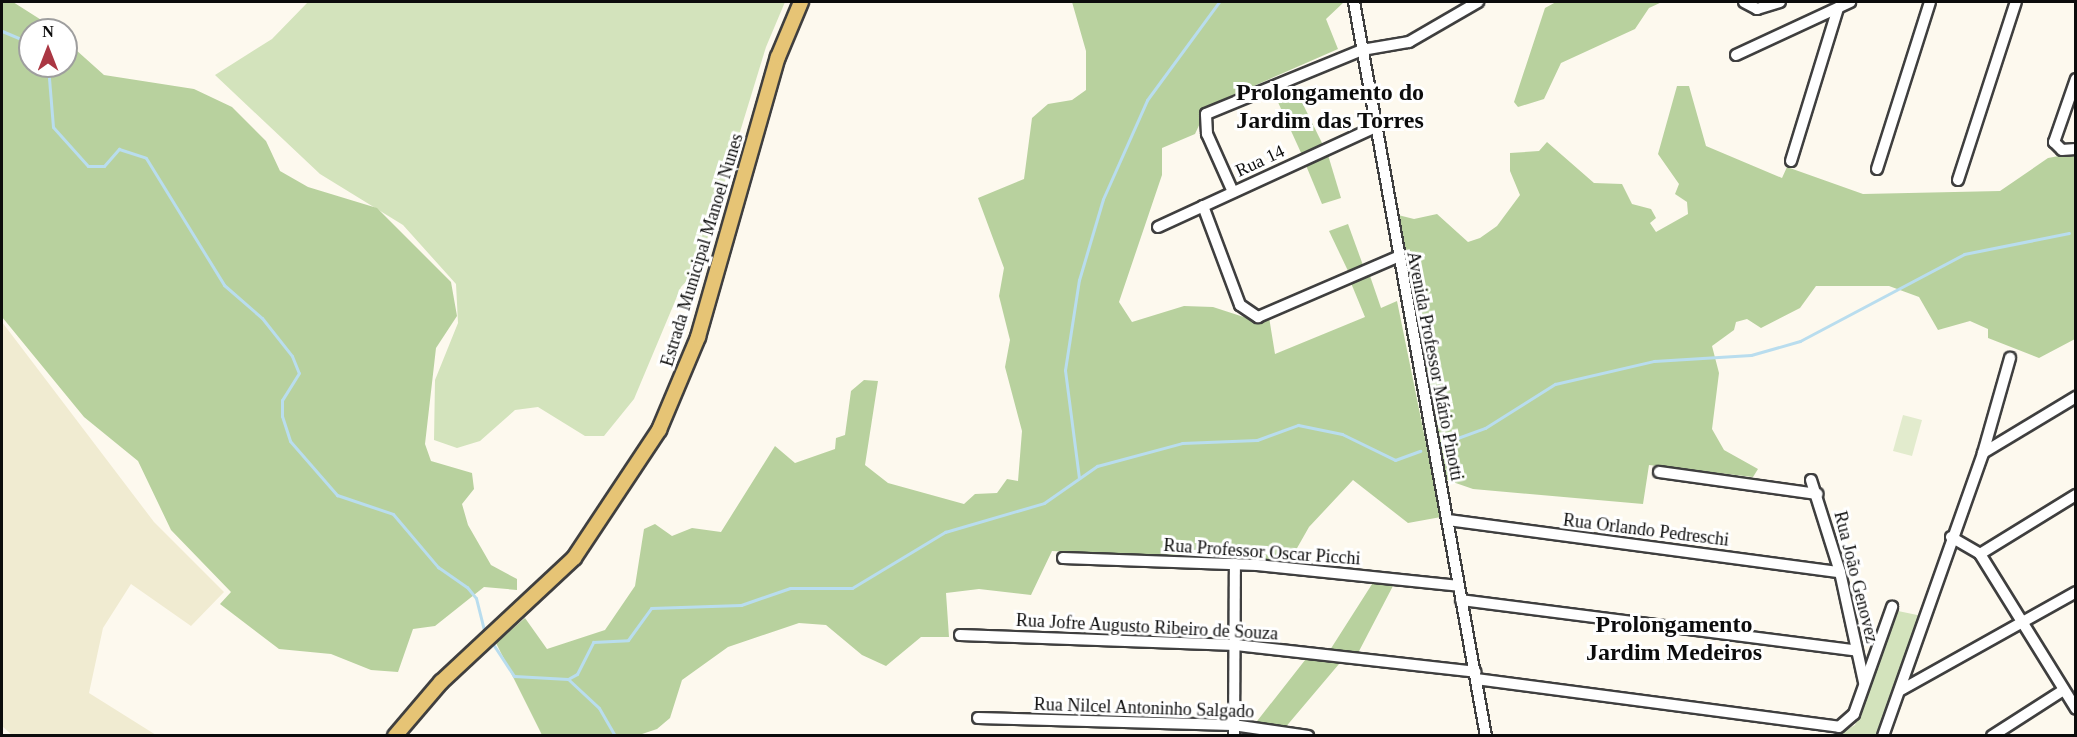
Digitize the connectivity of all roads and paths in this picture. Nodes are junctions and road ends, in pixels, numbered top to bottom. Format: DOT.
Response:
graph roads {
  1 [pos="801,2"];
  2 [pos="1354,2"];
  3 [pos="1478,2"];
  4 [pos="1744,2"];
  5 [pos="1780,2"];
  6 [pos="1850,2"];
  7 [pos="1930,2"];
  8 [pos="2016,2"];
  9 [pos="1838,8"];
  10 [pos="1362,50"];
  11 [pos="1736,56"];
  12 [pos="2076,79"];
  13 [pos="1375,127"];
  14 [pos="2076,149"];
  15 [pos="1791,161"];
  16 [pos="1877,169"];
  17 [pos="1958,180"];
  18 [pos="1233,192"];
  19 [pos="1203,206"];
  20 [pos="1158,227"];
  21 [pos="1397,257"];
  22 [pos="2010,358"];
  23 [pos="2076,397"];
  24 [pos="1983,453"];
  25 [pos="1659,472"];
  26 [pos="1811,480"];
  27 [pos="1817,494"];
  28 [pos="2076,495"];
  29 [pos="1448,520"];
  30 [pos="1951,537"];
  31 [pos="1980,554"];
  32 [pos="1063,558"];
  33 [pos="1235,564"];
  34 [pos="1840,572"];
  35 [pos="1459,586"];
  36 [pos="2076,592"];
  37 [pos="1461,600"];
  38 [pos="1893,607"];
  39 [pos="2022,625"];
  40 [pos="960,635"];
  41 [pos="1236,645"];
  42 [pos="1857,651"];
  43 [pos="1475,676"];
  44 [pos="1864,684"];
  45 [pos="1901,690"];
  46 [pos="2062,691"];
  47 [pos="2074,704"];
  48 [pos="978,718"];
  49 [pos="1233,730"];
  50 [pos="1829,731"];
  51 [pos="395,735"];
  52 [pos="1308,735"];
  53 [pos="1486,735"];
  54 [pos="1883,735"];
  55 [pos="1992,735"];
  1 -- 51 [label="main road, Estrada Municipal Manoel Nunes"];
  2 -- 10 [label="street, Avenida Professor Mário Pinotti"];
  3 -- 10 [label="street"];
  4 -- 5 [label="street"];
  6 -- 9 [label="street"];
  7 -- 16 [label="street"];
  8 -- 17 [label="street"];
  9 -- 11 [label="street"];
  9 -- 15 [label="street"];
  10 -- 13 [label="street, Avenida Professor Mário Pinotti"];
  10 -- 18 [label="street"];
  12 -- 14 [label="street"];
  13 -- 18 [label="street, Rua 14"];
  13 -- 21 [label="street, Avenida Professor Mário Pinotti"];
  18 -- 19 [label="street, Rua 14"];
  19 -- 20 [label="street, Rua 14"];
  19 -- 21 [label="street"];
  21 -- 29 [label="street, Avenida Professor Mário Pinotti"];
  22 -- 24 [label="street"];
  23 -- 24 [label="street"];
  24 -- 30 [label="street"];
  25 -- 27 [label="street"];
  26 -- 27 [label="street, Rua João Genovez"];
  27 -- 34 [label="street, Rua João Genovez"];
  28 -- 31 [label="street"];
  29 -- 34 [label="street, Rua Orlando Pedreschi"];
  29 -- 35 [label="street, Avenida Professor Mário Pinotti"];
  30 -- 31 [label="street"];
  30 -- 45 [label="street"];
  31 -- 39 [label="street"];
  32 -- 33 [label="street, Rua Professor Oscar Picchi"];
  33 -- 35 [label="street, Rua Professor Oscar Picchi"];
  33 -- 41 [label="street"];
  34 -- 42 [label="street, Rua João Genovez"];
  35 -- 37 [label="street, Avenida Professor Mário Pinotti"];
  36 -- 39 [label="street"];
  37 -- 42 [label="street"];
  37 -- 43 [label="street, Avenida Professor Mário Pinotti"];
  38 -- 44 [label="street"];
  39 -- 45 [label="street"];
  39 -- 46 [label="street"];
  40 -- 41 [label="street, Rua Jofre Augusto Ribeiro de Souza"];
  41 -- 43 [label="street, Rua Jofre Augusto Ribeiro de Souza"];
  41 -- 49 [label="street"];
  42 -- 44 [label="street, Rua João Genovez"];
  43 -- 50 [label="street, Rua Jofre Augusto Ribeiro de Souza"];
  43 -- 53 [label="street, Avenida Professor Mário Pinotti"];
  44 -- 50 [label="street"];
  45 -- 54 [label="street"];
  46 -- 47 [label="street"];
  46 -- 55 [label="street"];
  48 -- 49 [label="street, Rua Nilcel Antoninho Salgado"];
  49 -- 52 [label="street, Rua Nilcel Antoninho Salgado"];
}
